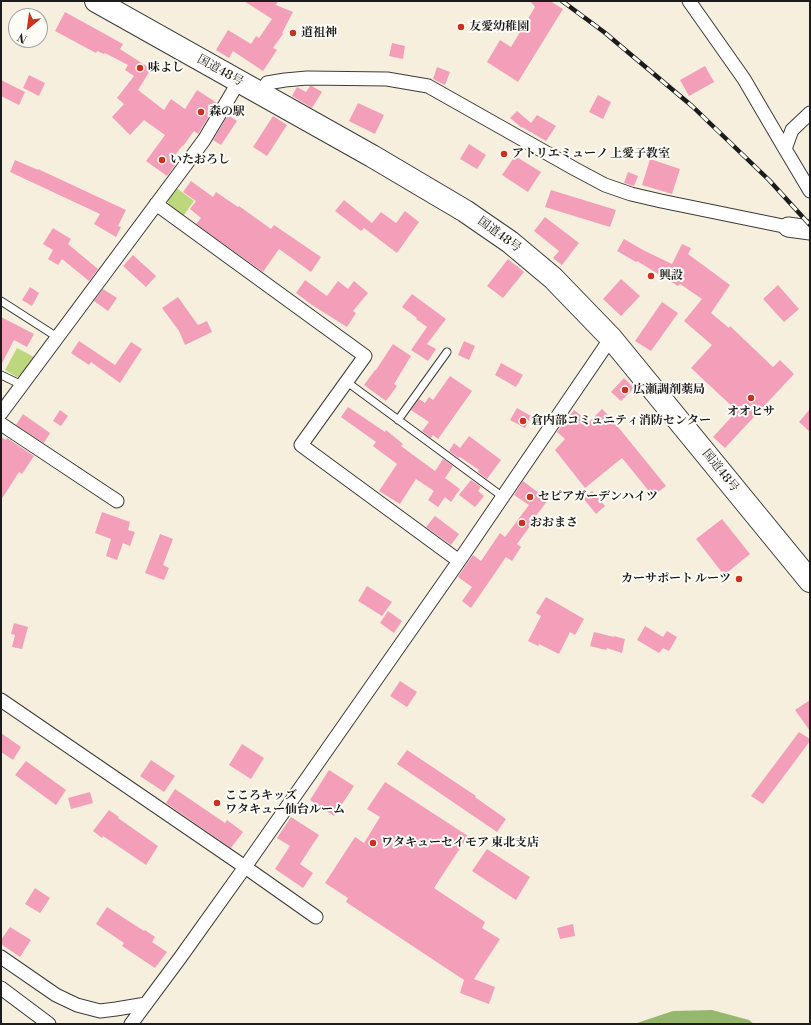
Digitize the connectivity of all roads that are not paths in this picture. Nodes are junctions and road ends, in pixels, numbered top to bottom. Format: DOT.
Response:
graph roads {
  1 [pos="96,1"];
  2 [pos="689,1"];
  3 [pos="239,81"];
  4 [pos="261,93"];
  5 [pos="810,113"];
  6 [pos="785,149"];
  7 [pos="810,191"];
  8 [pos="156,204"];
  9 [pos="788,227"];
  10 [pos="810,230"];
  11 [pos="1,301"];
  12 [pos="58,337"];
  13 [pos="611,338"];
  14 [pos="447,352"];
  15 [pos="1,375"];
  16 [pos="346,382"];
  17 [pos="22,385"];
  18 [pos="1,413"];
  19 [pos="398,420"];
  20 [pos="1,424"];
  21 [pos="503,497"];
  22 [pos="117,500"];
  23 [pos="459,561"];
  24 [pos="810,581"];
  25 [pos="1,700"];
  26 [pos="246,867"];
  27 [pos="316,917"];
  28 [pos="1,957"];
  29 [pos="1,988"];
  30 [pos="146,1004"];
  31 [pos="49,1024"];
  32 [pos="131,1024"];
  1 -- 3 [label="highway, 国道48号"];
  2 -- 6 [label="street"];
  3 -- 4 [label="highway, 国道48号"];
  3 -- 8 [label="street"];
  4 -- 9 [label="street"];
  4 -- 13 [label="highway, 国道48号"];
  5 -- 6 [label="street"];
  6 -- 7 [label="street"];
  8 -- 12 [label="street"];
  8 -- 16 [label="street"];
  9 -- 10 [label="street"];
  11 -- 12 [label="lane"];
  12 -- 17 [label="street"];
  13 -- 21 [label="street"];
  13 -- 24 [label="highway, 国道48号"];
  14 -- 19 [label="lane"];
  15 -- 17 [label="lane"];
  16 -- 19 [label="lane"];
  16 -- 23 [label="street"];
  17 -- 18 [label="street"];
  19 -- 21 [label="lane"];
  20 -- 22 [label="street"];
  21 -- 23 [label="street"];
  23 -- 26 [label="street"];
  25 -- 26 [label="street"];
  26 -- 27 [label="street"];
  26 -- 30 [label="street"];
  28 -- 30 [label="street"];
  29 -- 31 [label="street"];
  30 -- 32 [label="street"];
}
